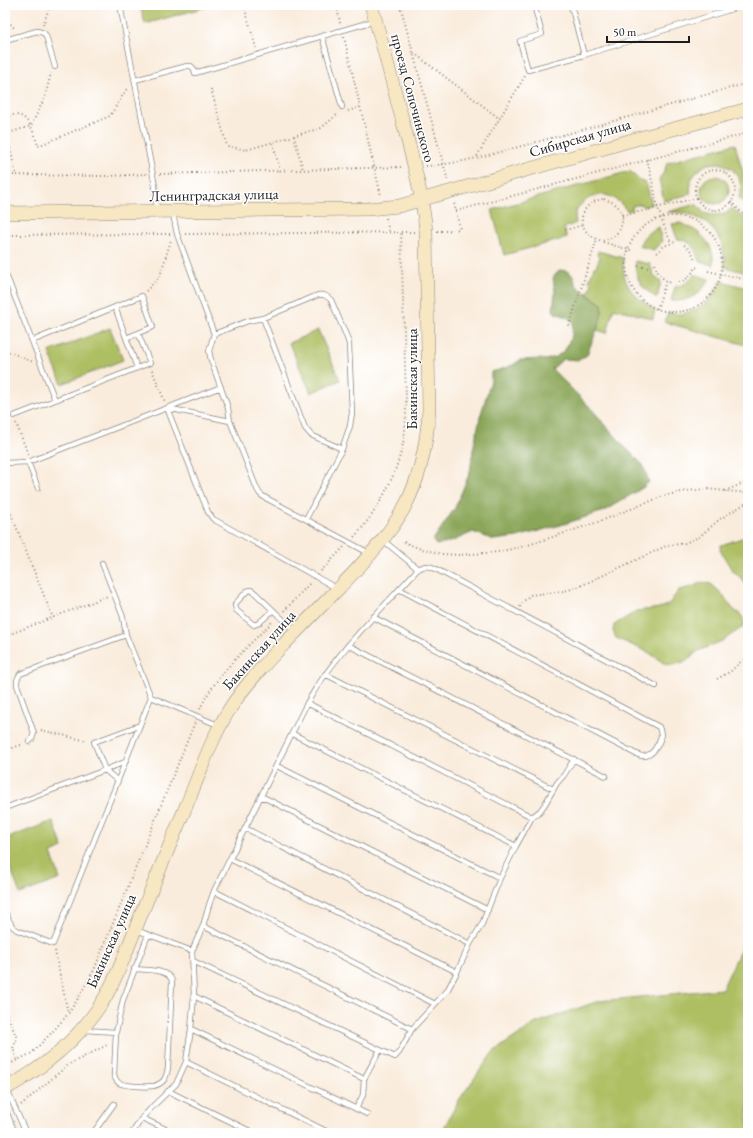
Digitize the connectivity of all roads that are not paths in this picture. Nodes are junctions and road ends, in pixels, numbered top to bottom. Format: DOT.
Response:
graph roads {
  1 [pos="120,5"];
  2 [pos="371,5"];
  3 [pos="534,5"];
  4 [pos="570,5"];
  5 [pos="745,5"];
  6 [pos="376,20"];
  7 [pos="322,36"];
  8 [pos="5,40"];
  9 [pos="584,54"];
  10 [pos="55,67"];
  11 [pos="136,83"];
  12 [pos="342,107"];
  13 [pos="748,109"];
  14 [pos="422,200"];
  15 [pos="173,211"];
  16 [pos="157,212"];
  17 [pos="5,213"];
  18 [pos="5,272"];
  19 [pos="115,308"];
  20 [pos="263,318"];
  21 [pos="138,333"];
  22 [pos="214,334"];
  23 [pos="126,338"];
  24 [pos="32,341"];
  25 [pos="138,368"];
  26 [pos="221,387"];
  27 [pos="55,400"];
  28 [pos="167,408"];
  29 [pos="14,416"];
  30 [pos="230,421"];
  31 [pos="342,450"];
  32 [pos="29,462"];
  33 [pos="5,463"];
  34 [pos="38,488"];
  35 [pos="306,520"];
  36 [pos="382,540"];
  37 [pos="371,554"];
  38 [pos="102,563"];
  39 [pos="418,569"];
  40 [pos="338,589"];
  41 [pos="399,589"];
  42 [pos="273,610"];
  43 [pos="372,617"];
  44 [pos="296,632"];
  45 [pos="126,635"];
  46 [pos="348,645"];
  47 [pos="325,674"];
  48 [pos="656,686"];
  49 [pos="151,697"];
  50 [pos="307,703"];
  51 [pos="140,725"];
  52 [pos="220,726"];
  53 [pos="292,734"];
  54 [pos="28,742"];
  55 [pos="574,759"];
  56 [pos="125,762"];
  57 [pos="277,766"];
  58 [pos="105,770"];
  59 [pos="606,776"];
  60 [pos="118,781"];
  61 [pos="554,789"];
  62 [pos="261,796"];
  63 [pos="5,808"];
  64 [pos="532,817"];
  65 [pos="245,828"];
  66 [pos="516,846"];
  67 [pos="230,859"];
  68 [pos="500,878"];
  69 [pos="214,891"];
  70 [pos="488,910"];
  71 [pos="5,912"];
  72 [pos="203,926"];
  73 [pos="135,930"];
  74 [pos="148,934"];
  75 [pos="470,944"];
  76 [pos="192,951"];
  77 [pos="193,961"];
  78 [pos="134,969"];
  79 [pos="457,972"];
  80 [pos="194,996"];
  81 [pos="435,1004"];
  82 [pos="191,1029"];
  83 [pos="412,1029"];
  84 [pos="81,1030"];
  85 [pos="116,1032"];
  86 [pos="380,1050"];
  87 [pos="186,1062"];
  88 [pos="364,1079"];
  89 [pos="6,1089"];
  90 [pos="168,1091"];
  91 [pos="114,1104"];
  92 [pos="5,1108"];
  93 [pos="356,1109"];
  94 [pos="367,1114"];
  95 [pos="142,1118"];
  96 [pos="10,1120"];
  97 [pos="5,1122"];
  98 [pos="15,1133"];
  99 [pos="26,1133"];
  100 [pos="93,1133"];
  101 [pos="132,1133"];
  102 [pos="174,1133"];
  103 [pos="254,1133"];
  104 [pos="330,1133"];
  1 -- 11 [label="lane"];
  2 -- 6 [label="street, проезд Сопочинского"];
  3 -- 9 [label="lane"];
  4 -- 9 [label="lane"];
  5 -- 9 [label="lane"];
  6 -- 7 [label="lane"];
  6 -- 14 [label="street, проезд Сопочинского"];
  7 -- 11 [label="lane"];
  7 -- 12 [label="lane"];
  8 -- 10 [label="lane"];
  11 -- 16 [label="lane"];
  13 -- 14 [label="street, Сибирская улица"];
  14 -- 15 [label="street, Ленинградская улица"];
  14 -- 36 [label="street, Бакинская улица"];
  15 -- 16 [label="street, Ленинградская улица"];
  15 -- 22 [label="lane"];
  16 -- 17 [label="street, Ленинградская улица"];
  18 -- 24 [label="lane"];
  19 -- 21 [label="lane"];
  19 -- 23 [label="lane"];
  19 -- 24 [label="lane"];
  20 -- 22 [label="lane"];
  20 -- 31 [label="lane"];
  20 -- 31 [label="lane"];
  21 -- 23 [label="lane"];
  21 -- 25 [label="lane"];
  22 -- 26 [label="lane"];
  23 -- 25 [label="lane"];
  24 -- 27 [label="lane"];
  25 -- 27 [label="lane"];
  26 -- 28 [label="lane"];
  26 -- 30 [label="lane"];
  27 -- 29 [label="lane"];
  28 -- 30 [label="lane"];
  28 -- 32 [label="lane"];
  28 -- 40 [label="lane"];
  30 -- 35 [label="lane"];
  31 -- 35 [label="lane"];
  32 -- 33 [label="lane"];
  32 -- 34 [label="lane"];
  35 -- 37 [label="lane"];
  36 -- 37 [label="street, Бакинская улица"];
  36 -- 39 [label="lane"];
  37 -- 40 [label="street, Бакинская улица"];
  38 -- 45 [label="lane"];
  39 -- 41 [label="lane"];
  39 -- 48 [label="lane"];
  40 -- 44 [label="street, Бакинская улица"];
  41 -- 43 [label="lane"];
  41 -- 43 [label="lane"];
  42 -- 42 [label="lane"];
  42 -- 44 [label="lane"];
  43 -- 46 [label="lane"];
  44 -- 52 [label="street, Бакинская улица"];
  45 -- 49 [label="lane"];
  45 -- 54 [label="lane"];
  46 -- 47 [label="lane"];
  46 -- 55 [label="lane"];
  47 -- 50 [label="lane"];
  47 -- 61 [label="lane"];
  49 -- 51 [label="lane"];
  49 -- 52 [label="lane"];
  50 -- 53 [label="lane"];
  50 -- 64 [label="lane"];
  51 -- 56 [label="lane"];
  51 -- 58 [label="lane"];
  52 -- 73 [label="street, Бакинская улица"];
  53 -- 57 [label="lane"];
  53 -- 66 [label="lane"];
  55 -- 59 [label="lane"];
  55 -- 61 [label="lane"];
  56 -- 58 [label="lane"];
  56 -- 60 [label="lane"];
  57 -- 62 [label="lane"];
  57 -- 68 [label="lane"];
  58 -- 60 [label="lane"];
  58 -- 63 [label="lane"];
  60 -- 71 [label="lane"];
  61 -- 64 [label="lane"];
  62 -- 65 [label="lane"];
  62 -- 70 [label="lane"];
  64 -- 66 [label="lane"];
  65 -- 67 [label="lane"];
  65 -- 75 [label="lane"];
  66 -- 68 [label="lane"];
  67 -- 69 [label="lane"];
  67 -- 79 [label="lane"];
  68 -- 70 [label="lane"];
  69 -- 72 [label="lane"];
  69 -- 81 [label="lane"];
  70 -- 75 [label="lane"];
  72 -- 76 [label="lane"];
  72 -- 83 [label="lane"];
  73 -- 74 [label="lane"];
  73 -- 84 [label="street, Бакинская улица"];
  74 -- 76 [label="lane"];
  74 -- 78 [label="lane"];
  75 -- 79 [label="lane"];
  76 -- 77 [label="lane"];
  77 -- 80 [label="lane"];
  77 -- 86 [label="lane"];
  78 -- 85 [label="lane"];
  78 -- 85 [label="lane"];
  79 -- 81 [label="lane"];
  80 -- 82 [label="lane"];
  80 -- 88 [label="lane"];
  81 -- 83 [label="lane"];
  82 -- 87 [label="lane"];
  82 -- 93 [label="lane"];
  83 -- 86 [label="lane"];
  84 -- 85 [label="lane"];
  84 -- 89 [label="street, Бакинская улица"];
  86 -- 88 [label="lane"];
  87 -- 90 [label="lane"];
  87 -- 104 [label="lane"];
  88 -- 93 [label="lane"];
  89 -- 99 [label="lane"];
  90 -- 95 [label="lane"];
  90 -- 103 [label="lane"];
  91 -- 100 [label="lane"];
  92 -- 96 [label="lane"];
  93 -- 94 [label="lane"];
  95 -- 101 [label="lane"];
  95 -- 102 [label="lane"];
  96 -- 97 [label="lane"];
  96 -- 98 [label="lane"];
}
